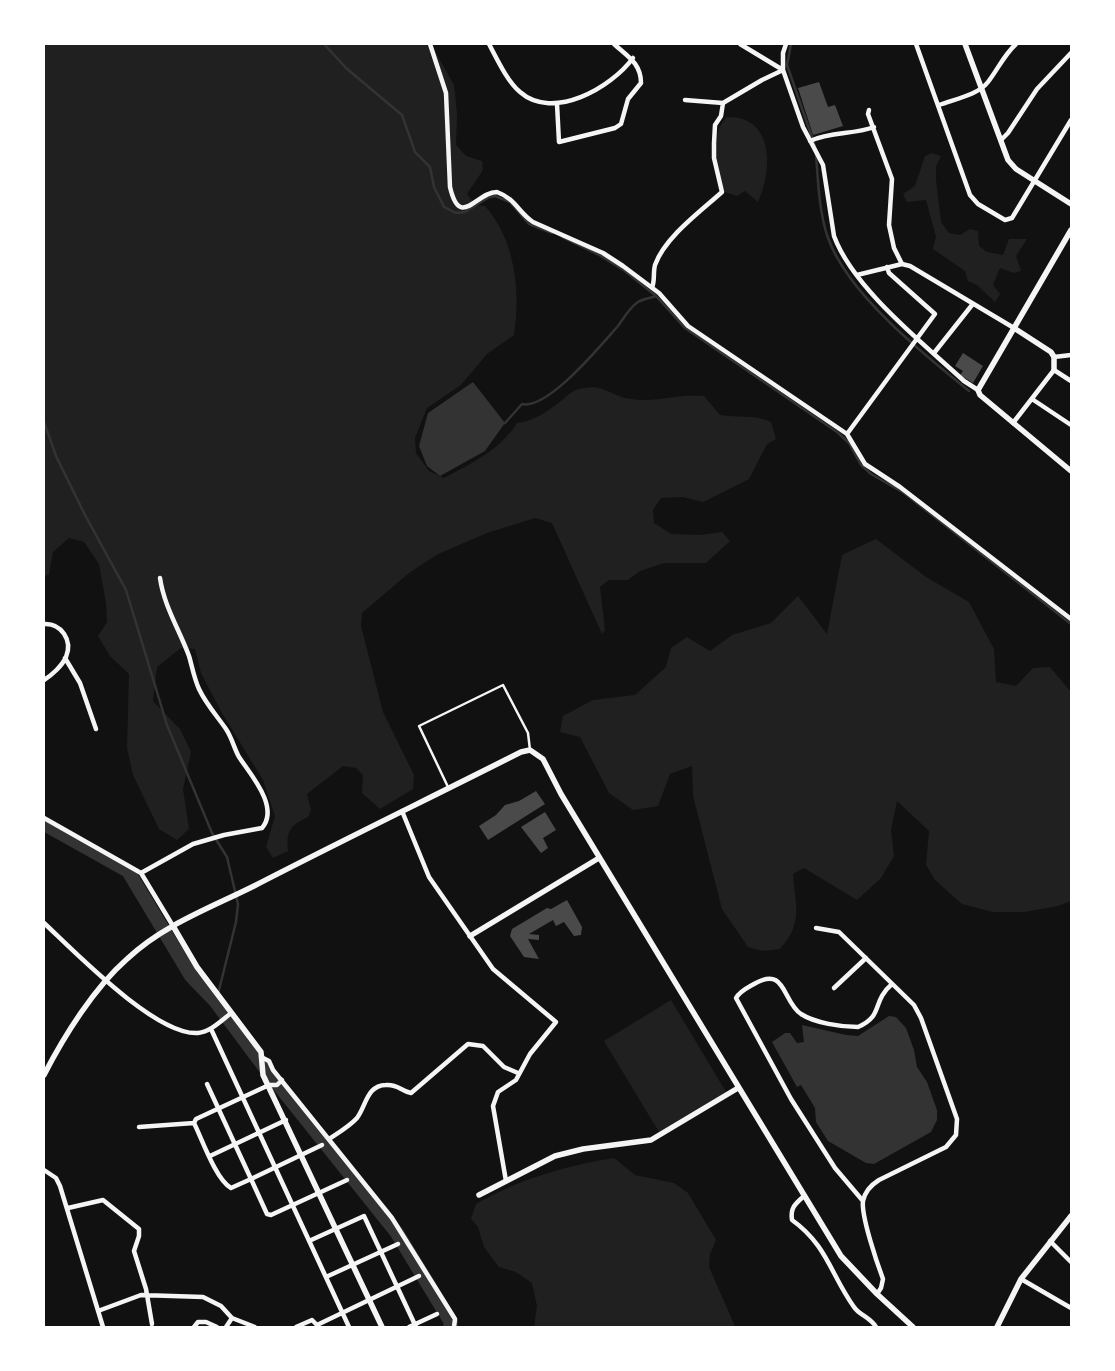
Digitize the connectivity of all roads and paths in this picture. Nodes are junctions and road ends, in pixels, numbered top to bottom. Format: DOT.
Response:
graph roads {
  1 [pos="430,44"];
  2 [pos="489,44"];
  3 [pos="614,44"];
  4 [pos="740,44"];
  5 [pos="786,44"];
  6 [pos="916,44"];
  7 [pos="965,44"];
  8 [pos="1016,44"];
  9 [pos="1071,54"];
  10 [pos="633,58"];
  11 [pos="783,70"];
  12 [pos="982,88"];
  13 [pos="685,100"];
  14 [pos="724,103"];
  15 [pos="556,104"];
  16 [pos="939,105"];
  17 [pos="869,110"];
  18 [pos="1071,120"];
  19 [pos="874,127"];
  20 [pos="1001,140"];
  21 [pos="810,141"];
  22 [pos="1034,181"];
  23 [pos="1071,204"];
  24 [pos="1071,230"];
  25 [pos="902,264"];
  26 [pos="887,267"];
  27 [pos="858,275"];
  28 [pos="652,288"];
  29 [pos="972,305"];
  30 [pos="1014,328"];
  31 [pos="917,338"];
  32 [pos="934,353"];
  33 [pos="1071,355"];
  34 [pos="1054,357"];
  35 [pos="1054,370"];
  36 [pos="1071,381"];
  37 [pos="978,390"];
  38 [pos="1032,399"];
  39 [pos="1013,423"];
  40 [pos="1071,425"];
  41 [pos="846,434"];
  42 [pos="1071,471"];
  43 [pos="160,578"];
  44 [pos="1071,619"];
  45 [pos="44,624"];
  46 [pos="65,658"];
  47 [pos="44,680"];
  48 [pos="96,729"];
  49 [pos="530,750"];
  50 [pos="448,789"];
  51 [pos="402,811"];
  52 [pos="44,818"];
  53 [pos="599,858"];
  54 [pos="141,873"];
  55 [pos="44,923"];
  56 [pos="173,926"];
  57 [pos="816,928"];
  58 [pos="470,936"];
  59 [pos="866,958"];
  60 [pos="105,981"];
  61 [pos="892,984"];
  62 [pos="834,988"];
  63 [pos="230,1014"];
  64 [pos="211,1029"];
  65 [pos="263,1062"];
  66 [pos="46,1066"];
  67 [pos="518,1073"];
  68 [pos="44,1075"];
  69 [pos="279,1082"];
  70 [pos="206,1084"];
  71 [pos="269,1085"];
  72 [pos="738,1088"];
  73 [pos="242,1098"];
  74 [pos="218,1109"];
  75 [pos="286,1120"];
  76 [pos="194,1123"];
  77 [pos="139,1127"];
  78 [pos="259,1133"];
  79 [pos="329,1140"];
  80 [pos="235,1144"];
  81 [pos="322,1145"];
  82 [pos="302,1155"];
  83 [pos="210,1156"];
  84 [pos="276,1168"];
  85 [pos="44,1170"];
  86 [pos="251,1179"];
  87 [pos="347,1180"];
  88 [pos="506,1181"];
  89 [pos="319,1192"];
  90 [pos="478,1195"];
  91 [pos="804,1196"];
  92 [pos="863,1201"];
  93 [pos="292,1205"];
  94 [pos="68,1208"];
  95 [pos="1071,1216"];
  96 [pos="336,1229"];
  97 [pos="309,1241"];
  98 [pos="1050,1241"];
  99 [pos="398,1244"];
  100 [pos="380,1252"];
  101 [pos="1071,1262"];
  102 [pos="353,1264"];
  103 [pos="419,1276"];
  104 [pos="326,1277"];
  105 [pos="1021,1279"];
  106 [pos="398,1287"];
  107 [pos="147,1294"];
  108 [pos="877,1294"];
  109 [pos="370,1300"];
  110 [pos="1071,1308"];
  111 [pos="98,1311"];
  112 [pos="343,1313"];
  113 [pos="438,1314"];
  114 [pos="232,1318"];
  115 [pos="152,1324"];
  116 [pos="318,1326"];
  117 [pos="415,1326"];
  118 [pos="103,1327"];
  119 [pos="194,1327"];
  120 [pos="217,1327"];
  121 [pos="226,1327"];
  122 [pos="255,1327"];
  123 [pos="298,1327"];
  124 [pos="349,1327"];
  125 [pos="382,1327"];
  126 [pos="409,1327"];
  127 [pos="454,1327"];
  128 [pos="876,1327"];
  129 [pos="913,1327"];
  130 [pos="997,1327"];
  1 -- 28 [label="street"];
  2 -- 15 [label="street"];
  3 -- 10 [label="street"];
  4 -- 11 [label="street"];
  5 -- 11 [label="street"];
  6 -- 16 [label="street"];
  7 -- 12 [label="street"];
  8 -- 12 [label="street"];
  9 -- 20 [label="street"];
  10 -- 15 [label="street"];
  10 -- 15 [label="street"];
  11 -- 14 [label="street"];
  11 -- 21 [label="street"];
  12 -- 16 [label="street"];
  12 -- 20 [label="street"];
  13 -- 14 [label="street"];
  14 -- 28 [label="street"];
  16 -- 22 [label="street"];
  17 -- 19 [label="street"];
  18 -- 22 [label="street"];
  19 -- 21 [label="street"];
  19 -- 25 [label="street"];
  20 -- 22 [label="street"];
  21 -- 27 [label="street"];
  22 -- 23 [label="street"];
  24 -- 30 [label="street"];
  25 -- 26 [label="street"];
  25 -- 29 [label="street"];
  26 -- 27 [label="street"];
  26 -- 31 [label="street"];
  27 -- 31 [label="street"];
  28 -- 41 [label="street"];
  29 -- 30 [label="street"];
  29 -- 32 [label="street"];
  30 -- 34 [label="street"];
  30 -- 37 [label="street"];
  31 -- 32 [label="street"];
  31 -- 41 [label="street"];
  32 -- 37 [label="street"];
  33 -- 34 [label="street"];
  34 -- 35 [label="street"];
  35 -- 36 [label="street"];
  35 -- 38 [label="street"];
  37 -- 39 [label="street"];
  38 -- 39 [label="street"];
  38 -- 40 [label="street"];
  39 -- 42 [label="street"];
  41 -- 44 [label="street"];
  43 -- 54 [label="street"];
  45 -- 46 [label="street"];
  46 -- 47 [label="street"];
  46 -- 48 [label="street"];
  49 -- 50 [label="street"];
  49 -- 50 [label="lane"];
  49 -- 53 [label="street"];
  50 -- 51 [label="street"];
  51 -- 56 [label="street"];
  51 -- 58 [label="street"];
  52 -- 54 [label="street"];
  53 -- 58 [label="street"];
  53 -- 72 [label="street"];
  54 -- 56 [label="street"];
  55 -- 60 [label="street"];
  56 -- 60 [label="street"];
  56 -- 63 [label="street"];
  57 -- 59 [label="street"];
  58 -- 67 [label="street"];
  59 -- 61 [label="street"];
  59 -- 62 [label="street"];
  60 -- 64 [label="street"];
  60 -- 66 [label="street"];
  61 -- 92 [label="street"];
  61 -- 92 [label="street"];
  63 -- 64 [label="street"];
  63 -- 65 [label="street"];
  64 -- 73 [label="street"];
  65 -- 69 [label="street"];
  65 -- 71 [label="street"];
  66 -- 68 [label="street"];
  67 -- 79 [label="street"];
  67 -- 88 [label="street"];
  69 -- 71 [label="street"];
  69 -- 79 [label="street"];
  70 -- 74 [label="street"];
  71 -- 73 [label="street"];
  71 -- 75 [label="street"];
  72 -- 88 [label="street"];
  72 -- 91 [label="street"];
  73 -- 74 [label="street"];
  73 -- 78 [label="street"];
  74 -- 76 [label="street"];
  74 -- 80 [label="street"];
  75 -- 78 [label="street"];
  75 -- 82 [label="street"];
  76 -- 77 [label="street"];
  76 -- 83 [label="street"];
  78 -- 80 [label="street"];
  78 -- 84 [label="street"];
  79 -- 127 [label="street"];
  80 -- 83 [label="street"];
  80 -- 86 [label="street"];
  81 -- 82 [label="street"];
  82 -- 84 [label="street"];
  82 -- 89 [label="street"];
  83 -- 86 [label="street"];
  84 -- 86 [label="street"];
  84 -- 93 [label="street"];
  85 -- 94 [label="street"];
  86 -- 93 [label="street"];
  87 -- 89 [label="street"];
  88 -- 90 [label="street"];
  89 -- 93 [label="street"];
  89 -- 96 [label="street"];
  91 -- 108 [label="street"];
  91 -- 128 [label="street"];
  92 -- 108 [label="street"];
  93 -- 97 [label="street"];
  94 -- 107 [label="street"];
  94 -- 111 [label="street"];
  95 -- 98 [label="street"];
  96 -- 97 [label="street"];
  96 -- 100 [label="street"];
  96 -- 102 [label="street"];
  97 -- 104 [label="street"];
  98 -- 101 [label="street"];
  98 -- 105 [label="street"];
  99 -- 100 [label="street"];
  100 -- 102 [label="street"];
  100 -- 106 [label="street"];
  102 -- 104 [label="street"];
  102 -- 109 [label="street"];
  103 -- 106 [label="street"];
  104 -- 112 [label="street"];
  105 -- 110 [label="street"];
  105 -- 130 [label="street"];
  106 -- 109 [label="street"];
  106 -- 117 [label="street"];
  107 -- 111 [label="street"];
  107 -- 114 [label="street"];
  107 -- 115 [label="street"];
  108 -- 129 [label="street"];
  109 -- 112 [label="street"];
  109 -- 125 [label="street"];
  111 -- 118 [label="street"];
  112 -- 116 [label="street"];
  112 -- 124 [label="street"];
  113 -- 117 [label="street"];
  114 -- 121 [label="street"];
  114 -- 122 [label="street"];
  116 -- 123 [label="street"];
  117 -- 126 [label="street"];
  119 -- 120 [label="street"];
}
